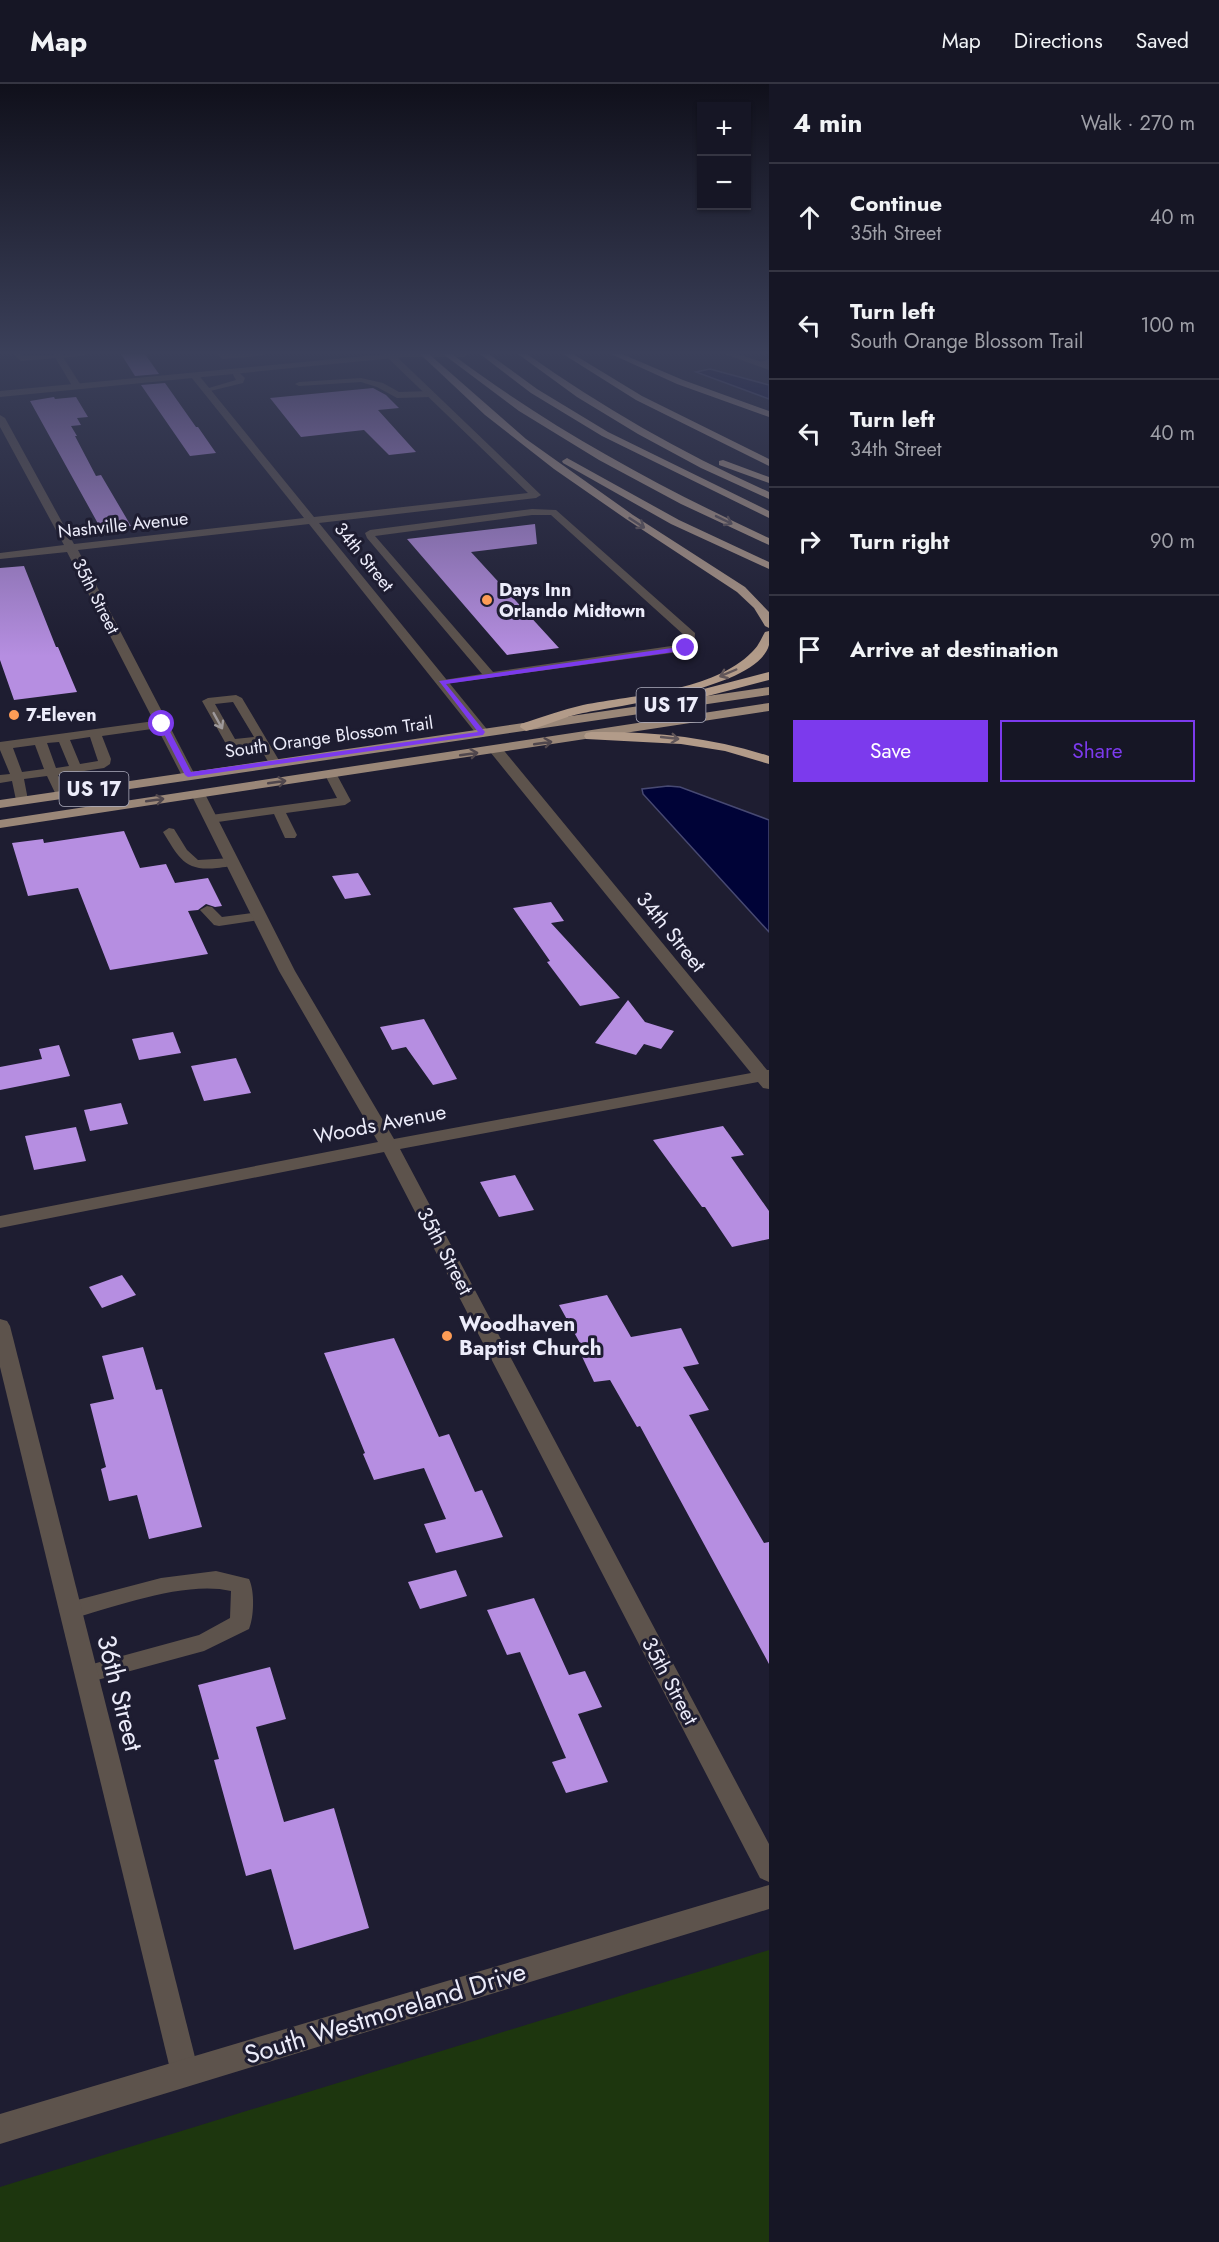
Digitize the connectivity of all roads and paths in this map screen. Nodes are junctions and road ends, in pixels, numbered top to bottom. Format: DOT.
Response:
graph roads {
  1 [pos="20,455"];
  2 [pos="257,455"];
  3 [pos="494,455"];
  4 [pos="541,455"];
  5 [pos="557,455"];
  6 [pos="599,455"];
  7 [pos="648,455"];
  8 [pos="686,455"];
  9 [pos="705,455"];
  10 [pos="752,455"];
  11 [pos="769,463"];
  12 [pos="769,480"];
  13 [pos="769,496"];
  14 [pos="769,515"];
  15 [pos="310,521"];
  16 [pos="769,542"];
  17 [pos="71,548"];
  18 [pos="0,556"];
  19 [pos="769,567"];
  20 [pos="769,624"];
  21 [pos="769,635"];
  22 [pos="490,676"];
  23 [pos="769,676"];
  24 [pos="441,682"];
  25 [pos="769,691"];
  26 [pos="769,707"];
  27 [pos="573,719"];
  28 [pos="162,724"];
  29 [pos="526,727"];
  30 [pos="483,733"];
  31 [pos="95,734"];
  32 [pos="591,736"];
  33 [pos="63,738"];
  34 [pos="262,740"];
  35 [pos="40,741"];
  36 [pos="3,746"];
  37 [pos="496,750"];
  38 [pos="769,760"];
  39 [pos="274,762"];
  40 [pos="76,768"];
  41 [pos="51,772"];
  42 [pos="331,774"];
  43 [pos="188,775"];
  44 [pos="16,776"];
  45 [pos="0,779"];
  46 [pos="61,794"];
  47 [pos="198,794"];
  48 [pos="22,800"];
  49 [pos="0,804"];
  50 [pos="278,810"];
  51 [pos="0,815"];
  52 [pos="211,819"];
  53 [pos="0,824"];
  54 [pos="169,832"];
  55 [pos="290,836"];
  56 [pos="232,862"];
  57 [pos="207,910"];
  58 [pos="259,916"];
  59 [pos="767,1079"];
  60 [pos="389,1145"];
  61 [pos="0,1222"];
  62 [pos="0,1326"];
  63 [pos="70,1610"];
  64 [pos="86,1674"];
  65 [pos="769,1870"];
  66 [pos="769,1897"];
  67 [pos="185,2073"];
  68 [pos="0,2129"];
  1 -- 17 [label="street, 35th Street"];
  2 -- 15 [label="street, 34th Street"];
  3 -- 15 [label="street, Nashville Avenue"];
  4 -- 20 [label="highway, one-way"];
  5 -- 19 [label="highway"];
  6 -- 16 [label="highway, one-way"];
  7 -- 14 [label="highway"];
  8 -- 13 [label="highway"];
  9 -- 12 [label="highway"];
  10 -- 11 [label="highway"];
  15 -- 17 [label="street, Nashville Avenue"];
  15 -- 24 [label="street, 34th Street"];
  17 -- 18 [label="street, Nashville Avenue"];
  17 -- 28 [label="street, 35th Street"];
  21 -- 29 [label="highway, one-way"];
  22 -- 22 [label="lane"];
  22 -- 24 [label="lane"];
  23 -- 27 [label="highway"];
  24 -- 30 [label="street, 34th Street"];
  25 -- 27 [label="main road, South Orange Blossom Trail / US 17"];
  26 -- 32 [label="main road, South Orange Blossom Trail / US 17"];
  27 -- 29 [label="main road, South Orange Blossom Trail / US 17"];
  28 -- 31 [label="lane"];
  28 -- 43 [label="street, 35th Street"];
  29 -- 30 [label="main road, South Orange Blossom Trail / US 17"];
  30 -- 39 [label="main road, South Orange Blossom Trail / US 17"];
  30 -- 47 [label="main road"];
  31 -- 33 [label="lane"];
  31 -- 40 [label="lane"];
  37 -- 32 [label="main road, South Orange Blossom Trail / US 17, one-way"];
  32 -- 38 [label="highway, one-way"];
  33 -- 35 [label="lane"];
  33 -- 40 [label="lane"];
  34 -- 34 [label="lane, one-way"];
  34 -- 39 [label="lane"];
  35 -- 36 [label="lane"];
  35 -- 41 [label="lane"];
  36 -- 44 [label="lane"];
  42 -- 37 [label="main road, South Orange Blossom Trail / US 17, one-way"];
  37 -- 59 [label="street, 34th Street"];
  39 -- 43 [label="main road, South Orange Blossom Trail / US 17"];
  40 -- 41 [label="lane"];
  41 -- 44 [label="lane"];
  41 -- 46 [label="lane"];
  47 -- 42 [label="main road, South Orange Blossom Trail / US 17, one-way"];
  42 -- 50 [label="lane"];
  43 -- 46 [label="main road, South Orange Blossom Trail / US 17"];
  43 -- 51 [label="main road"];
  44 -- 45 [label="lane"];
  44 -- 48 [label="lane"];
  46 -- 48 [label="main road, South Orange Blossom Trail / US 17"];
  47 -- 52 [label="street, 35th Street"];
  53 -- 47 [label="main road, South Orange Blossom Trail / US 17, one-way"];
  48 -- 49 [label="main road, South Orange Blossom Trail / US 17"];
  50 -- 52 [label="lane"];
  50 -- 55 [label="lane"];
  52 -- 56 [label="street, 35th Street"];
  54 -- 56 [label="lane"];
  56 -- 58 [label="street, 35th Street"];
  57 -- 58 [label="lane"];
  58 -- 60 [label="street, 35th Street"];
  59 -- 60 [label="street, Woods Avenue"];
  60 -- 61 [label="street, Woods Avenue"];
  60 -- 65 [label="street, 35th Street"];
  62 -- 63 [label="street, 36th Street"];
  63 -- 64 [label="street, 36th Street"];
  63 -- 64 [label="lane"];
  64 -- 67 [label="street, 36th Street"];
  66 -- 67 [label="street, South Westmoreland Drive"];
  67 -- 68 [label="street, South Westmoreland Drive"];
}
